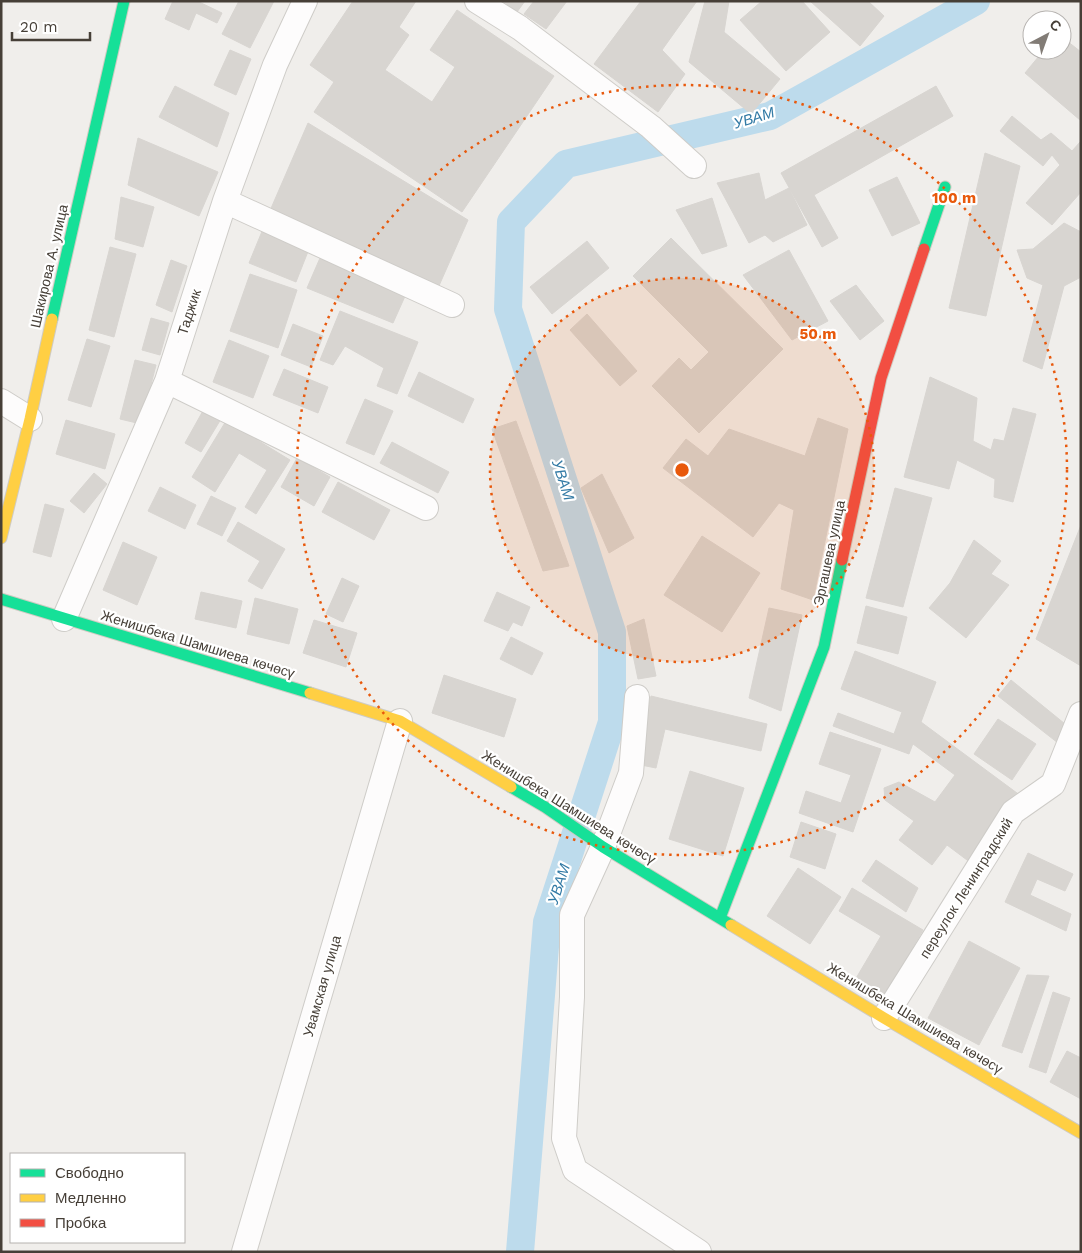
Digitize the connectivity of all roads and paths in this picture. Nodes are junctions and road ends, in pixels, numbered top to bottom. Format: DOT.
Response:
graph roads {
  1 [pos="124,1"];
  2 [pos="305,1"];
  3 [pos="477,1"];
  4 [pos="694,166"];
  5 [pos="945,187"];
  6 [pos="225,201"];
  7 [pos="452,305"];
  8 [pos="167,382"];
  9 [pos="1,401"];
  10 [pos="30,419"];
  11 [pos="426,508"];
  12 [pos="1,538"];
  13 [pos="1,599"];
  14 [pos="64,618"];
  15 [pos="637,697"];
  16 [pos="1081,714"];
  17 [pos="400,721"];
  18 [pos="599,844"];
  19 [pos="720,918"];
  20 [pos="884,1018"];
  21 [pos="1081,1133"];
  22 [pos="244,1252"];
  23 [pos="699,1252"];
  1 -- 10 [label="street, Шакирова А. улица"];
  2 -- 6 [label="street, Таджик"];
  3 -- 4 [label="street"];
  5 -- 19 [label="street, Эргашева улица"];
  6 -- 7 [label="street"];
  6 -- 8 [label="street, Таджик"];
  8 -- 11 [label="street"];
  8 -- 14 [label="street, Таджик"];
  9 -- 10 [label="street"];
  10 -- 12 [label="street, Шакирова А. улица"];
  13 -- 14 [label="street, Женишбека Шамшиева көчөсү"];
  14 -- 17 [label="street, Женишбека Шамшиева көчөсү"];
  15 -- 18 [label="street"];
  16 -- 20 [label="street, переулок Ленинградский"];
  17 -- 18 [label="street, Женишбека Шамшиева көчөсү"];
  17 -- 22 [label="street, Увамская улица"];
  18 -- 19 [label="street, Женишбека Шамшиева көчөсү"];
  18 -- 23 [label="street"];
  19 -- 20 [label="street, Женишбека Шамшиева көчөсү"];
  20 -- 21 [label="street, Женишбека Шамшиева көчөсү"];
}
